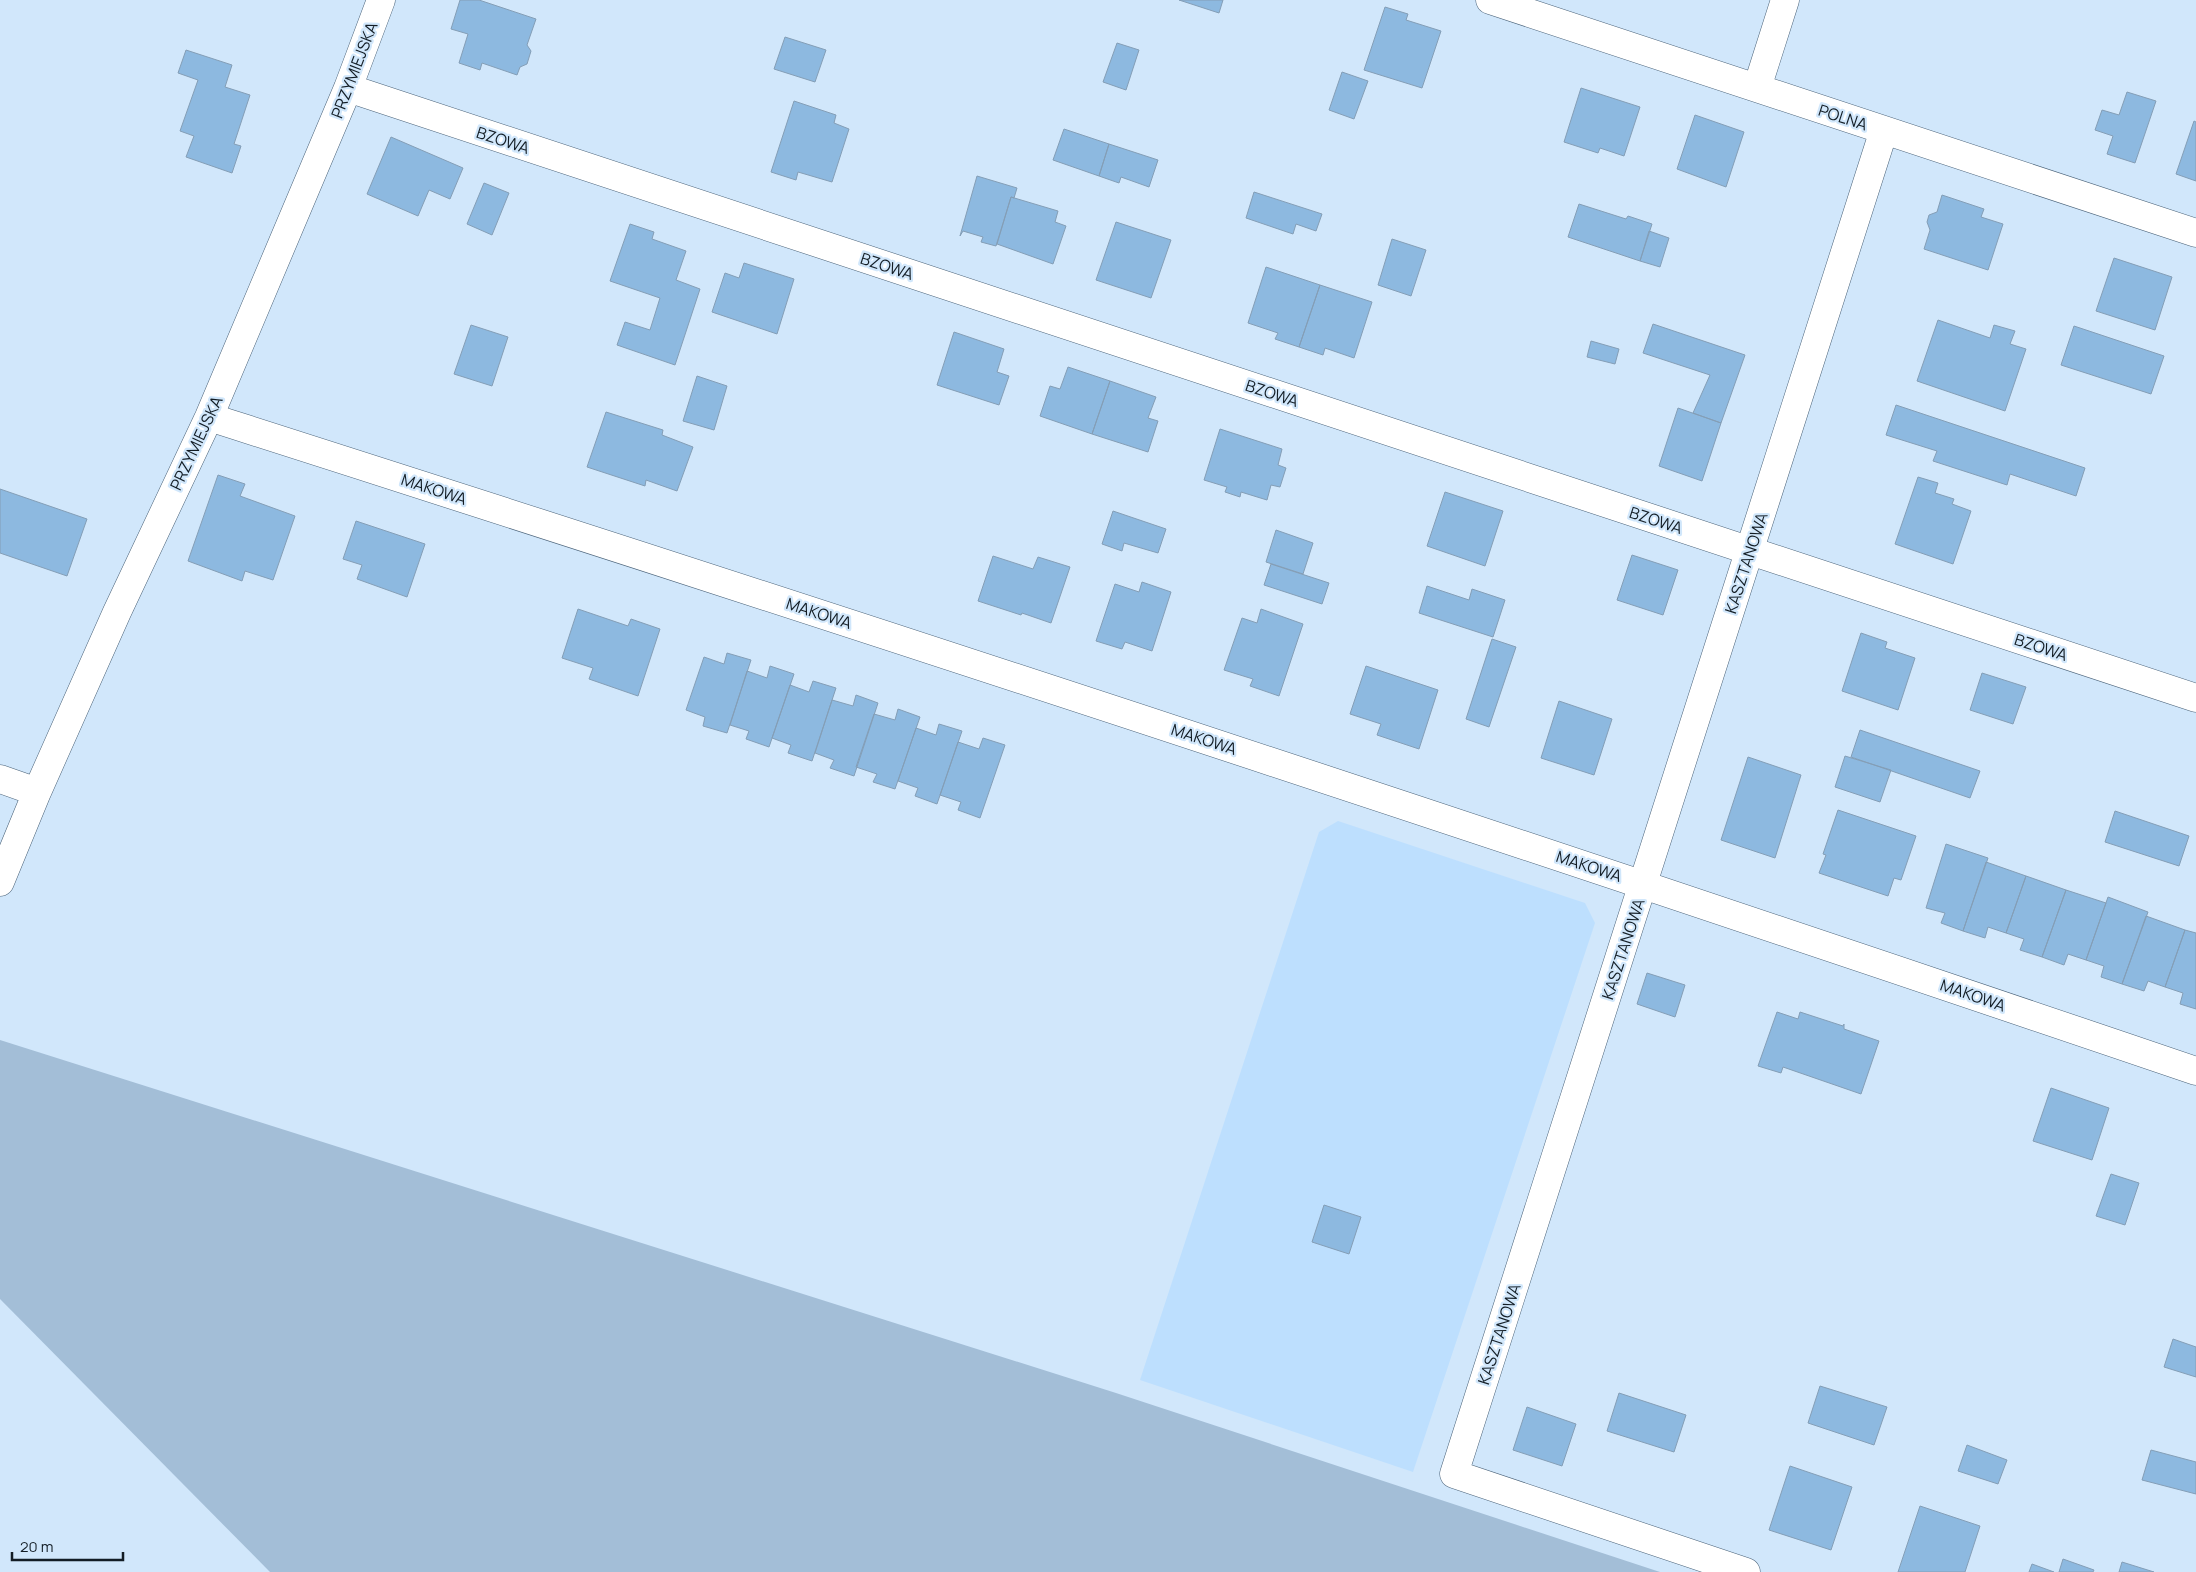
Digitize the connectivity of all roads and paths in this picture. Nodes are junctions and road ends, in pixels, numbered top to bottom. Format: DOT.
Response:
graph roads {
  1 [pos="381,0"];
  2 [pos="1490,0"];
  3 [pos="1784,0"];
  4 [pos="348,88"];
  5 [pos="1757,88"];
  6 [pos="1884,130"];
  7 [pos="2196,232"];
  8 [pos="209,417"];
  9 [pos="1750,551"];
  10 [pos="2196,698"];
  11 [pos="0,779"];
  12 [pos="37,792"];
  13 [pos="0,882"];
  14 [pos="1644,884"];
  15 [pos="2196,1071"];
  16 [pos="1746,1572"];
  1 -- 4 [label="street, PRZYMIEJSKA"];
  2 -- 5 [label="street, POLNA"];
  3 -- 5 [label="street"];
  4 -- 8 [label="street, PRZYMIEJSKA"];
  4 -- 9 [label="street, BZOWA"];
  5 -- 6 [label="street, POLNA"];
  6 -- 7 [label="street, POLNA"];
  6 -- 9 [label="street, KASZTANOWA"];
  8 -- 12 [label="street, PRZYMIEJSKA"];
  8 -- 14 [label="street, MAKOWA"];
  9 -- 10 [label="street, BZOWA"];
  9 -- 14 [label="street, KASZTANOWA"];
  11 -- 12 [label="street"];
  12 -- 13 [label="street, PRZYMIEJSKA"];
  14 -- 15 [label="street, MAKOWA"];
  14 -- 16 [label="street, KASZTANOWA"];
}
